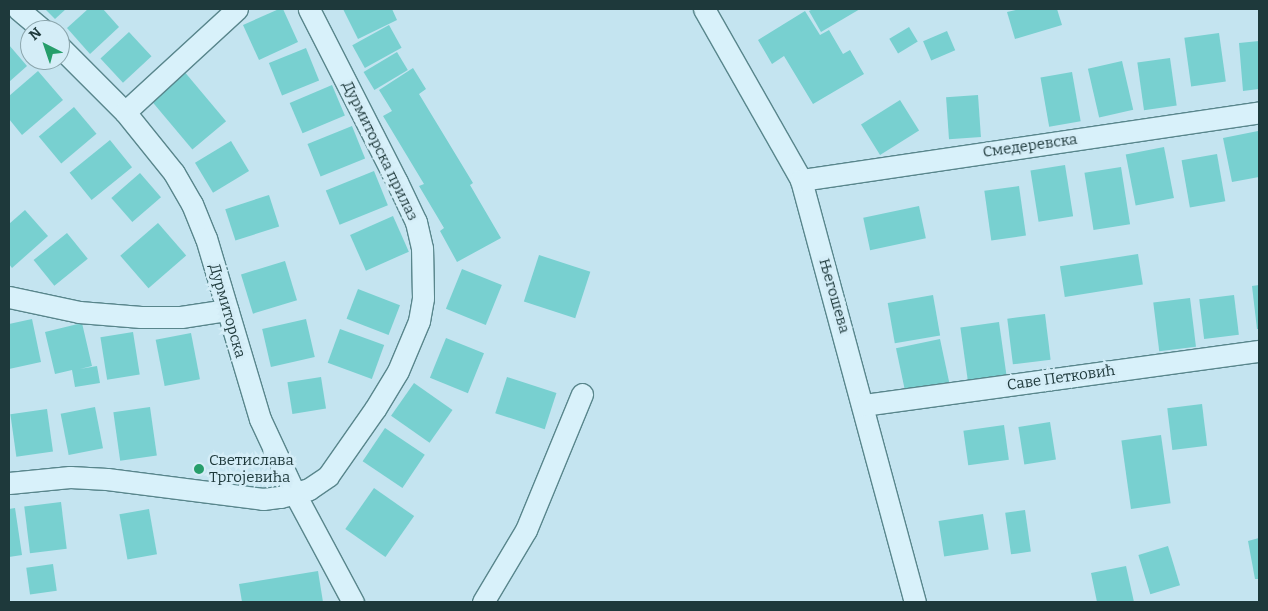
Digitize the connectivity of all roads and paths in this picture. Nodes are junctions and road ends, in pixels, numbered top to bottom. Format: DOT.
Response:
graph roads {
  1 [pos="18,9"];
  2 [pos="237,9"];
  3 [pos="309,9"];
  4 [pos="709,10"];
  5 [pos="31,20"];
  6 [pos="70,57"];
  7 [pos="125,112"];
  8 [pos="1259,112"];
  9 [pos="801,180"];
  10 [pos="9,297"];
  11 [pos="227,310"];
  12 [pos="1259,351"];
  13 [pos="582,394"];
  14 [pos="864,405"];
  15 [pos="9,482"];
  16 [pos="295,494"];
  17 [pos="353,602"];
  18 [pos="483,602"];
  19 [pos="915,602"];
  1 -- 5 [label="street"];
  2 -- 7 [label="street"];
  3 -- 16 [label="street, Дурмиторска прилаз"];
  4 -- 9 [label="street, Његошева"];
  6 -- 7 [label="street, Дурмиторска"];
  7 -- 11 [label="street, Дурмиторска"];
  8 -- 9 [label="street, Смедеревска"];
  9 -- 14 [label="street, Његошева"];
  10 -- 11 [label="street"];
  11 -- 16 [label="street, Дурмиторска"];
  12 -- 14 [label="street, Саве Петковић"];
  13 -- 18 [label="street"];
  14 -- 19 [label="street, Његошева"];
  15 -- 16 [label="street"];
  16 -- 17 [label="street, Дурмиторска"];
}
